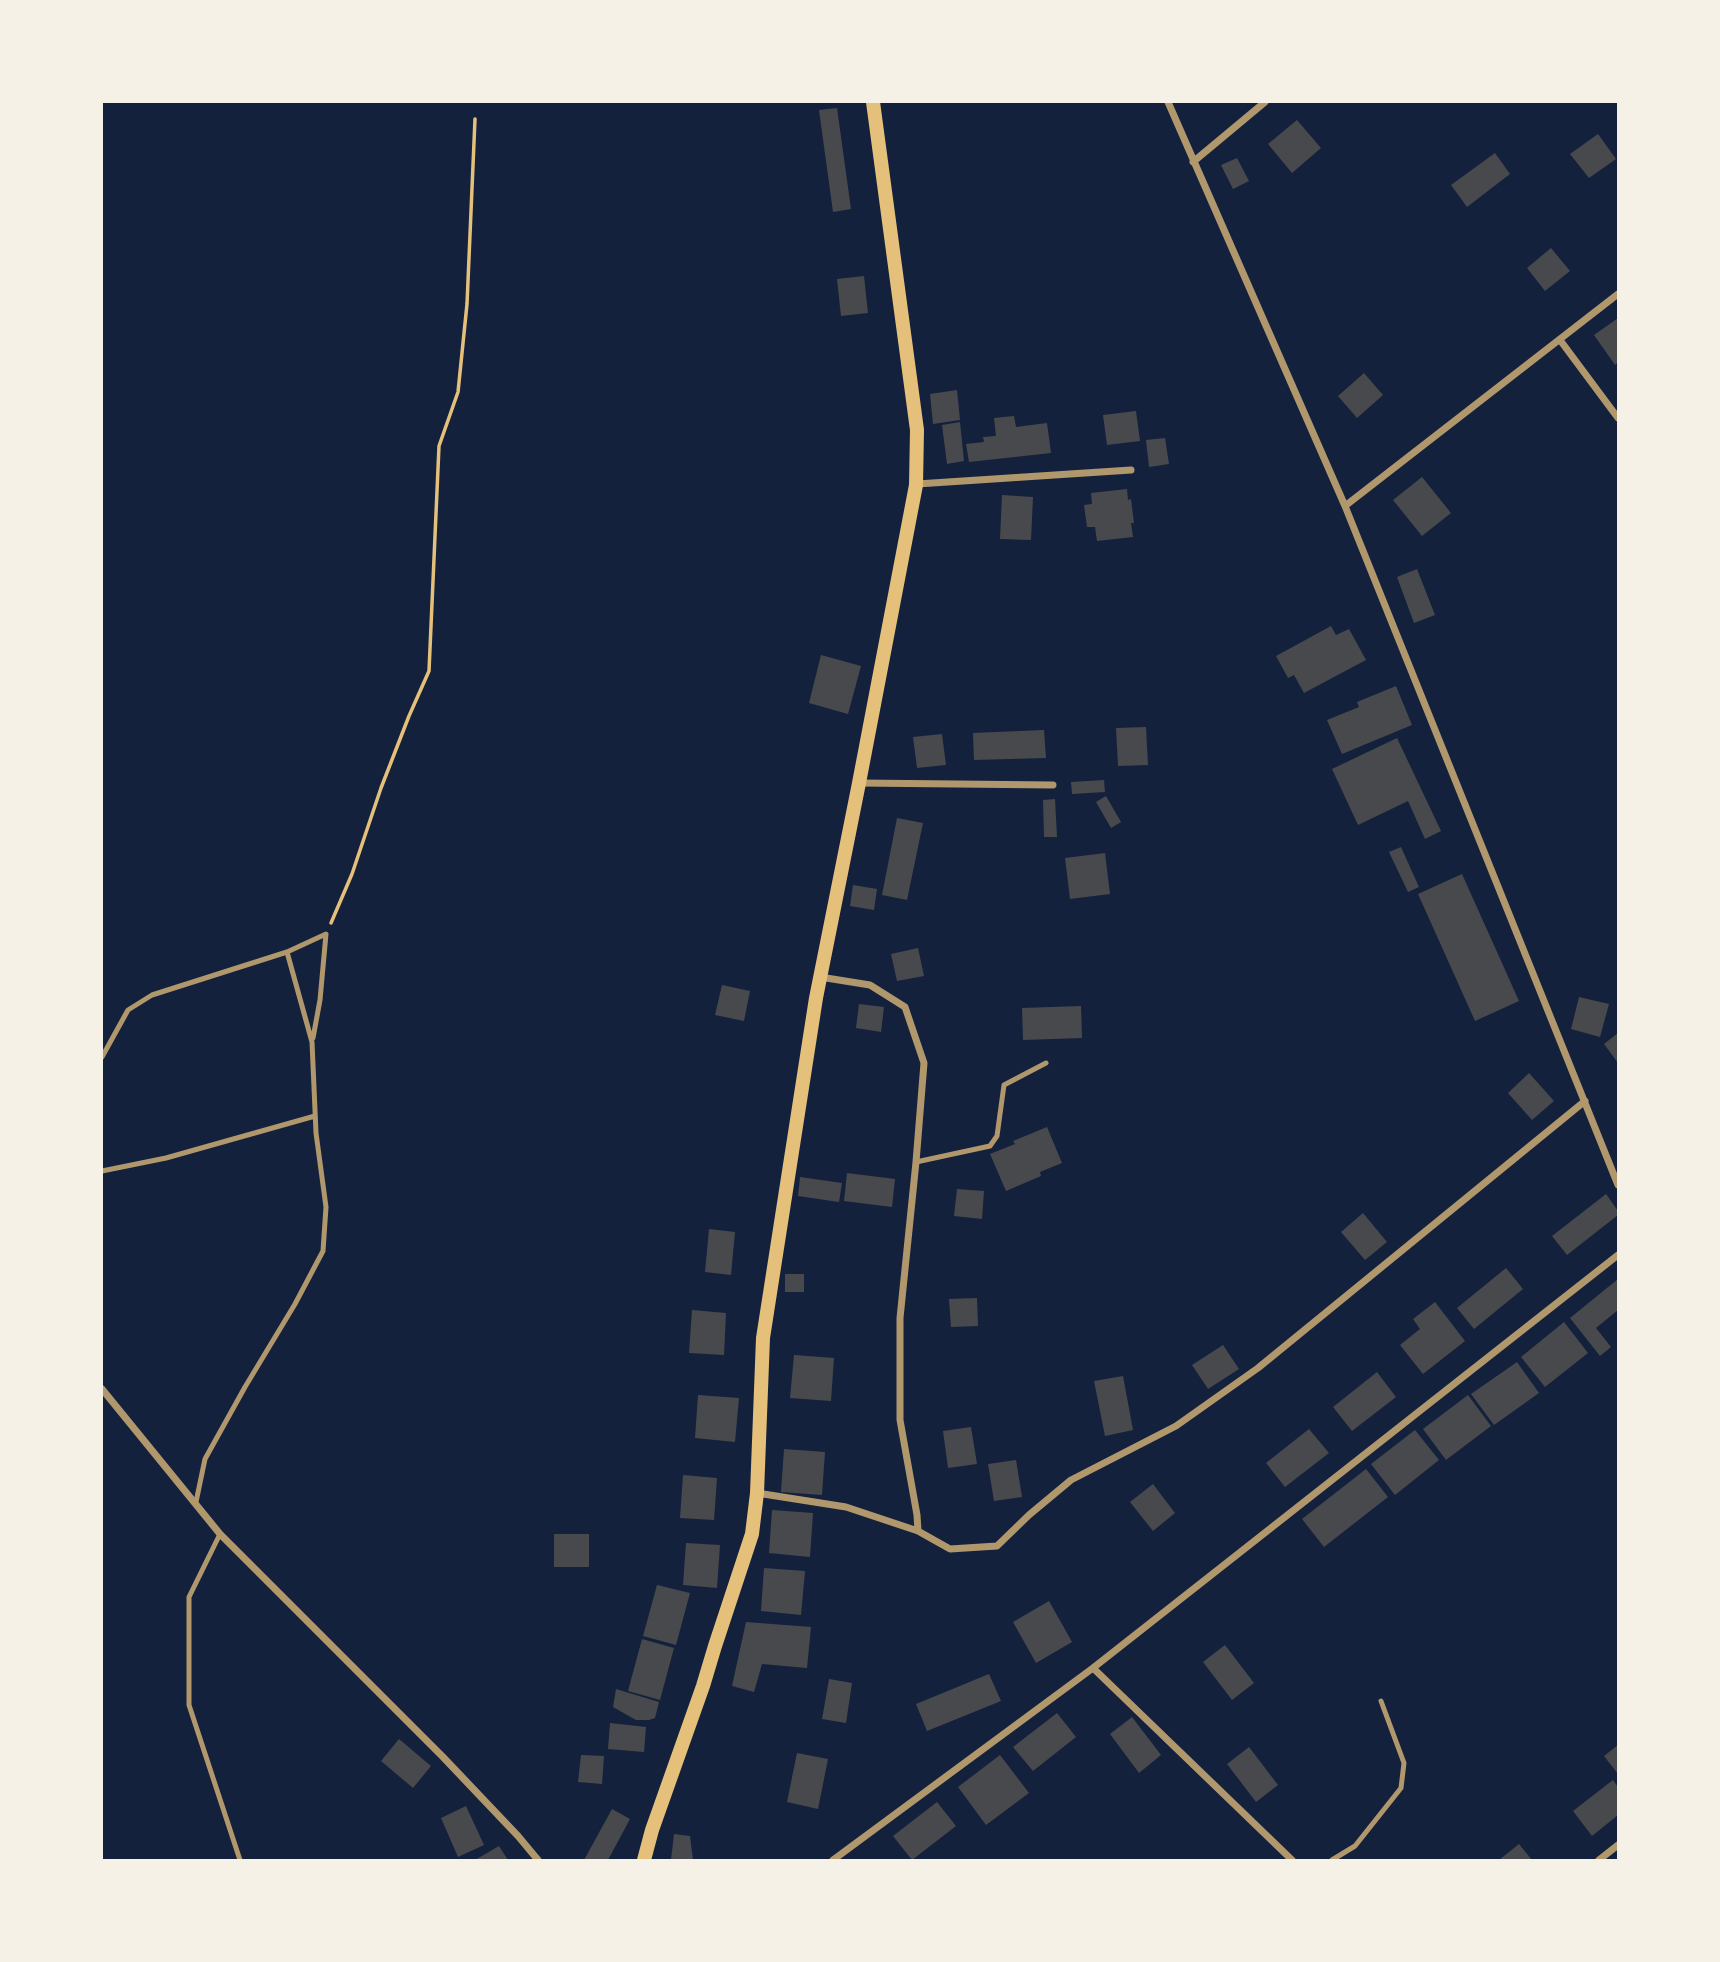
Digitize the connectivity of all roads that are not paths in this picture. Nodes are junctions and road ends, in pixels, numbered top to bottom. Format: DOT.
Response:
graph roads {
  1 [pos="873,102"];
  2 [pos="1168,102"];
  3 [pos="1265,102"];
  4 [pos="1193,162"];
  5 [pos="1619,293"];
  6 [pos="1560,340"];
  7 [pos="1619,418"];
  8 [pos="1131,470"];
  9 [pos="916,485"];
  10 [pos="1345,506"];
  11 [pos="859,783"];
  12 [pos="1053,785"];
  13 [pos="287,952"];
  14 [pos="819,977"];
  15 [pos="312,1042"];
  16 [pos="102,1057"];
  17 [pos="1046,1063"];
  18 [pos="1585,1101"];
  19 [pos="315,1116"];
  20 [pos="916,1162"];
  21 [pos="102,1171"];
  22 [pos="1619,1185"];
  23 [pos="1619,1255"];
  24 [pos="102,1389"];
  25 [pos="757,1493"];
  26 [pos="196,1502"];
  27 [pos="918,1531"];
  28 [pos="220,1534"];
  29 [pos="1093,1668"];
  30 [pos="1381,1702"];
  31 [pos="1619,1845"];
  32 [pos="240,1860"];
  33 [pos="538,1860"];
  34 [pos="644,1860"];
  35 [pos="833,1860"];
  36 [pos="1292,1860"];
  37 [pos="1332,1860"];
  38 [pos="1599,1860"];
  1 -- 9 [label="main road"];
  2 -- 4 [label="street"];
  3 -- 4 [label="street"];
  4 -- 10 [label="street"];
  5 -- 6 [label="street"];
  6 -- 7 [label="street"];
  6 -- 10 [label="street"];
  8 -- 9 [label="street"];
  9 -- 11 [label="main road"];
  10 -- 18 [label="street"];
  11 -- 12 [label="street"];
  11 -- 14 [label="main road"];
  13 -- 15 [label="lane"];
  13 -- 15 [label="lane"];
  13 -- 16 [label="lane"];
  14 -- 20 [label="street"];
  14 -- 25 [label="main road"];
  15 -- 19 [label="lane"];
  17 -- 20 [label="lane"];
  18 -- 22 [label="street"];
  18 -- 27 [label="street"];
  19 -- 21 [label="lane"];
  19 -- 26 [label="lane"];
  20 -- 27 [label="street"];
  23 -- 29 [label="street"];
  24 -- 26 [label="street"];
  25 -- 27 [label="street"];
  25 -- 34 [label="main road"];
  26 -- 28 [label="street"];
  28 -- 32 [label="lane"];
  28 -- 33 [label="street"];
  29 -- 35 [label="street"];
  29 -- 36 [label="street"];
  30 -- 37 [label="lane"];
  31 -- 38 [label="street"];
}
